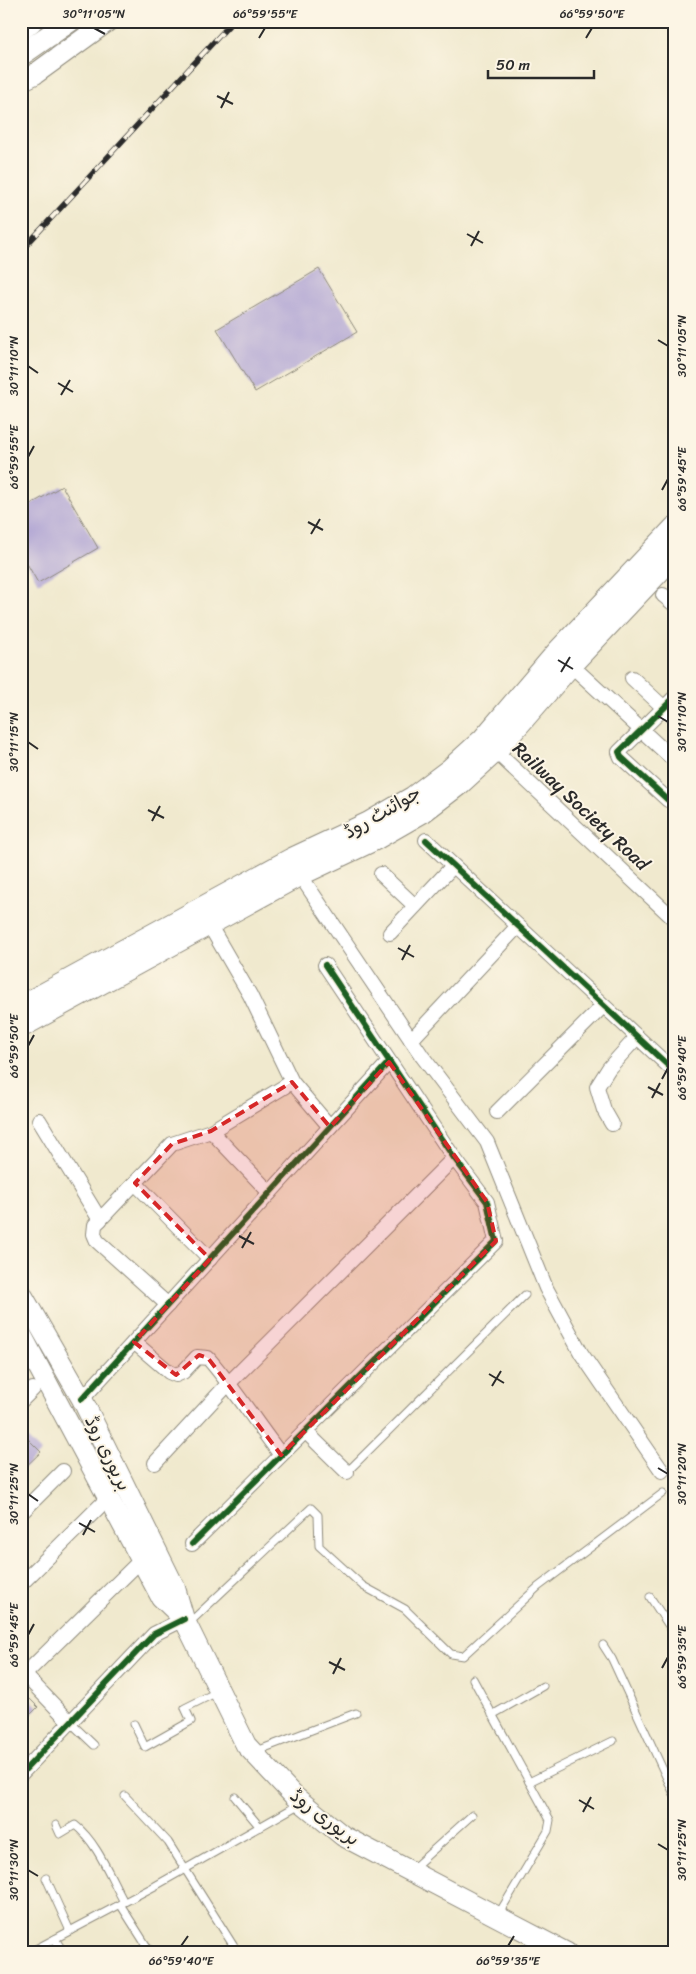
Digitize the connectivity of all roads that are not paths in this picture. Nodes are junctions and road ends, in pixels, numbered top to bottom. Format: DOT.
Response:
graph roads {
  1 [pos="32,21"];
  2 [pos="70,21"];
  3 [pos="108,21"];
  4 [pos="21,30"];
  5 [pos="21,55"];
  6 [pos="21,81"];
  7 [pos="675,527"];
  8 [pos="675,555"];
  9 [pos="663,596"];
  10 [pos="675,605"];
  11 [pos="571,665"];
  12 [pos="632,678"];
  13 [pos="675,697"];
  14 [pos="664,708"];
  15 [pos="675,718"];
  16 [pos="641,729"];
  17 [pos="489,745"];
  18 [pos="675,761"];
  19 [pos="668,800"];
  20 [pos="426,840"];
  21 [pos="453,866"];
  22 [pos="381,874"];
  23 [pos="300,875"];
  24 [pos="415,906"];
  25 [pos="675,920"];
  26 [pos="210,926"];
  27 [pos="518,926"];
  28 [pos="390,933"];
  29 [pos="325,965"];
  30 [pos="21,1006"];
  31 [pos="603,1006"];
  32 [pos="21,1027"];
  33 [pos="637,1037"];
  34 [pos="411,1040"];
  35 [pos="389,1062"];
  36 [pos="675,1072"];
  37 [pos="292,1082"];
  38 [pos="497,1112"];
  39 [pos="40,1120"];
  40 [pos="612,1124"];
  41 [pos="330,1127"];
  42 [pos="211,1130"];
  43 [pos="454,1158"];
  44 [pos="134,1183"];
  45 [pos="270,1192"];
  46 [pos="100,1220"];
  47 [pos="210,1259"];
  48 [pos="21,1293"];
  49 [pos="525,1295"];
  50 [pos="168,1305"];
  51 [pos="21,1334"];
  52 [pos="134,1342"];
  53 [pos="229,1383"];
  54 [pos="33,1389"];
  55 [pos="82,1399"];
  56 [pos="21,1401"];
  57 [pos="306,1431"];
  58 [pos="281,1455"];
  59 [pos="155,1463"];
  60 [pos="63,1471"];
  61 [pos="662,1471"];
  62 [pos="347,1472"];
  63 [pos="662,1493"];
  64 [pos="109,1497"];
  65 [pos="21,1513"];
  66 [pos="192,1544"];
  67 [pos="141,1560"];
  68 [pos="21,1584"];
  69 [pos="650,1597"];
  70 [pos="185,1622"];
  71 [pos="675,1635"];
  72 [pos="603,1645"];
  73 [pos="22,1674"];
  74 [pos="472,1679"];
  75 [pos="543,1686"];
  76 [pos="219,1690"];
  77 [pos="356,1713"];
  78 [pos="492,1715"];
  79 [pos="71,1723"];
  80 [pos="134,1724"];
  81 [pos="613,1742"];
  82 [pos="94,1745"];
  83 [pos="253,1752"];
  84 [pos="21,1774"];
  85 [pos="529,1782"];
  86 [pos="125,1796"];
  87 [pos="675,1796"];
  88 [pos="235,1797"];
  89 [pos="302,1803"];
  90 [pos="472,1815"];
  91 [pos="56,1826"];
  92 [pos="260,1827"];
  93 [pos="184,1870"];
  94 [pos="410,1871"];
  95 [pos="46,1878"];
  96 [pos="122,1903"];
  97 [pos="497,1916"];
  98 [pos="70,1931"];
  99 [pos="55,1939"];
  100 [pos="28,1953"];
  101 [pos="64,1953"];
  102 [pos="151,1953"];
  103 [pos="238,1953"];
  104 [pos="567,1953"];
  1 -- 4 [label="main road"];
  2 -- 5 [label="main road"];
  3 -- 6 [label="main road"];
  7 -- 17 [label="main road, جوائنٹ روڈ"];
  8 -- 11 [label="main road, جوائنٹ روڈ"];
  9 -- 10 [label="street"];
  11 -- 16 [label="street"];
  11 -- 17 [label="main road, جوائنٹ روڈ"];
  12 -- 14 [label="street"];
  13 -- 14 [label="street"];
  14 -- 15 [label="street"];
  14 -- 16 [label="street"];
  16 -- 18 [label="street"];
  16 -- 19 [label="street"];
  17 -- 23 [label="main road, جوائنٹ روڈ"];
  17 -- 25 [label="street, Railway Society Road"];
  17 -- 30 [label="main road, جوائنٹ روڈ"];
  20 -- 21 [label="street"];
  21 -- 24 [label="street"];
  21 -- 27 [label="street"];
  22 -- 24 [label="street"];
  23 -- 26 [label="main road, جوائنٹ روڈ"];
  23 -- 34 [label="street"];
  24 -- 28 [label="street"];
  26 -- 32 [label="main road, جوائنٹ روڈ"];
  26 -- 37 [label="street"];
  27 -- 31 [label="street"];
  27 -- 34 [label="street"];
  29 -- 35 [label="street"];
  31 -- 33 [label="street"];
  31 -- 38 [label="street"];
  33 -- 36 [label="street"];
  33 -- 40 [label="street"];
  34 -- 61 [label="street"];
  35 -- 41 [label="street"];
  35 -- 43 [label="street"];
  37 -- 41 [label="street"];
  37 -- 42 [label="street"];
  39 -- 46 [label="street"];
  41 -- 45 [label="street"];
  42 -- 44 [label="street"];
  42 -- 45 [label="street"];
  43 -- 53 [label="street"];
  43 -- 57 [label="street"];
  44 -- 46 [label="street"];
  44 -- 47 [label="street"];
  45 -- 47 [label="street"];
  46 -- 50 [label="street"];
  47 -- 50 [label="street"];
  48 -- 55 [label="main road, بریوری روڈ"];
  49 -- 62 [label="lane"];
  50 -- 52 [label="street"];
  51 -- 64 [label="main road, بریوری روڈ"];
  52 -- 53 [label="street"];
  52 -- 55 [label="street"];
  53 -- 58 [label="street"];
  53 -- 59 [label="street"];
  54 -- 56 [label="street"];
  55 -- 70 [label="main road, بریوری روڈ"];
  57 -- 58 [label="street"];
  57 -- 62 [label="street"];
  58 -- 66 [label="street"];
  60 -- 65 [label="street"];
  63 -- 70 [label="lane"];
  64 -- 67 [label="main road, بریوری روڈ"];
  64 -- 68 [label="street"];
  67 -- 70 [label="main road, بریوری روڈ"];
  67 -- 73 [label="street"];
  69 -- 71 [label="lane"];
  70 -- 76 [label="main road, بریوری روڈ"];
  70 -- 79 [label="street"];
  72 -- 87 [label="lane"];
  73 -- 79 [label="street"];
  74 -- 78 [label="lane"];
  75 -- 78 [label="lane"];
  76 -- 80 [label="lane"];
  76 -- 83 [label="main road, بریوری روڈ"];
  77 -- 83 [label="lane"];
  78 -- 85 [label="lane"];
  79 -- 82 [label="lane"];
  79 -- 84 [label="street"];
  81 -- 85 [label="lane"];
  83 -- 89 [label="main road, بریوری روڈ"];
  85 -- 97 [label="lane"];
  86 -- 93 [label="lane"];
  88 -- 92 [label="lane"];
  89 -- 92 [label="lane"];
  89 -- 94 [label="main road, بریوری روڈ"];
  90 -- 94 [label="lane"];
  91 -- 96 [label="lane"];
  92 -- 93 [label="lane"];
  93 -- 96 [label="lane"];
  93 -- 103 [label="lane"];
  94 -- 97 [label="main road, بریوری روڈ"];
  95 -- 98 [label="lane"];
  96 -- 98 [label="lane"];
  96 -- 102 [label="lane"];
  97 -- 104 [label="main road, بریوری روڈ"];
  98 -- 99 [label="lane"];
  99 -- 100 [label="lane"];
  99 -- 101 [label="lane"];
}
